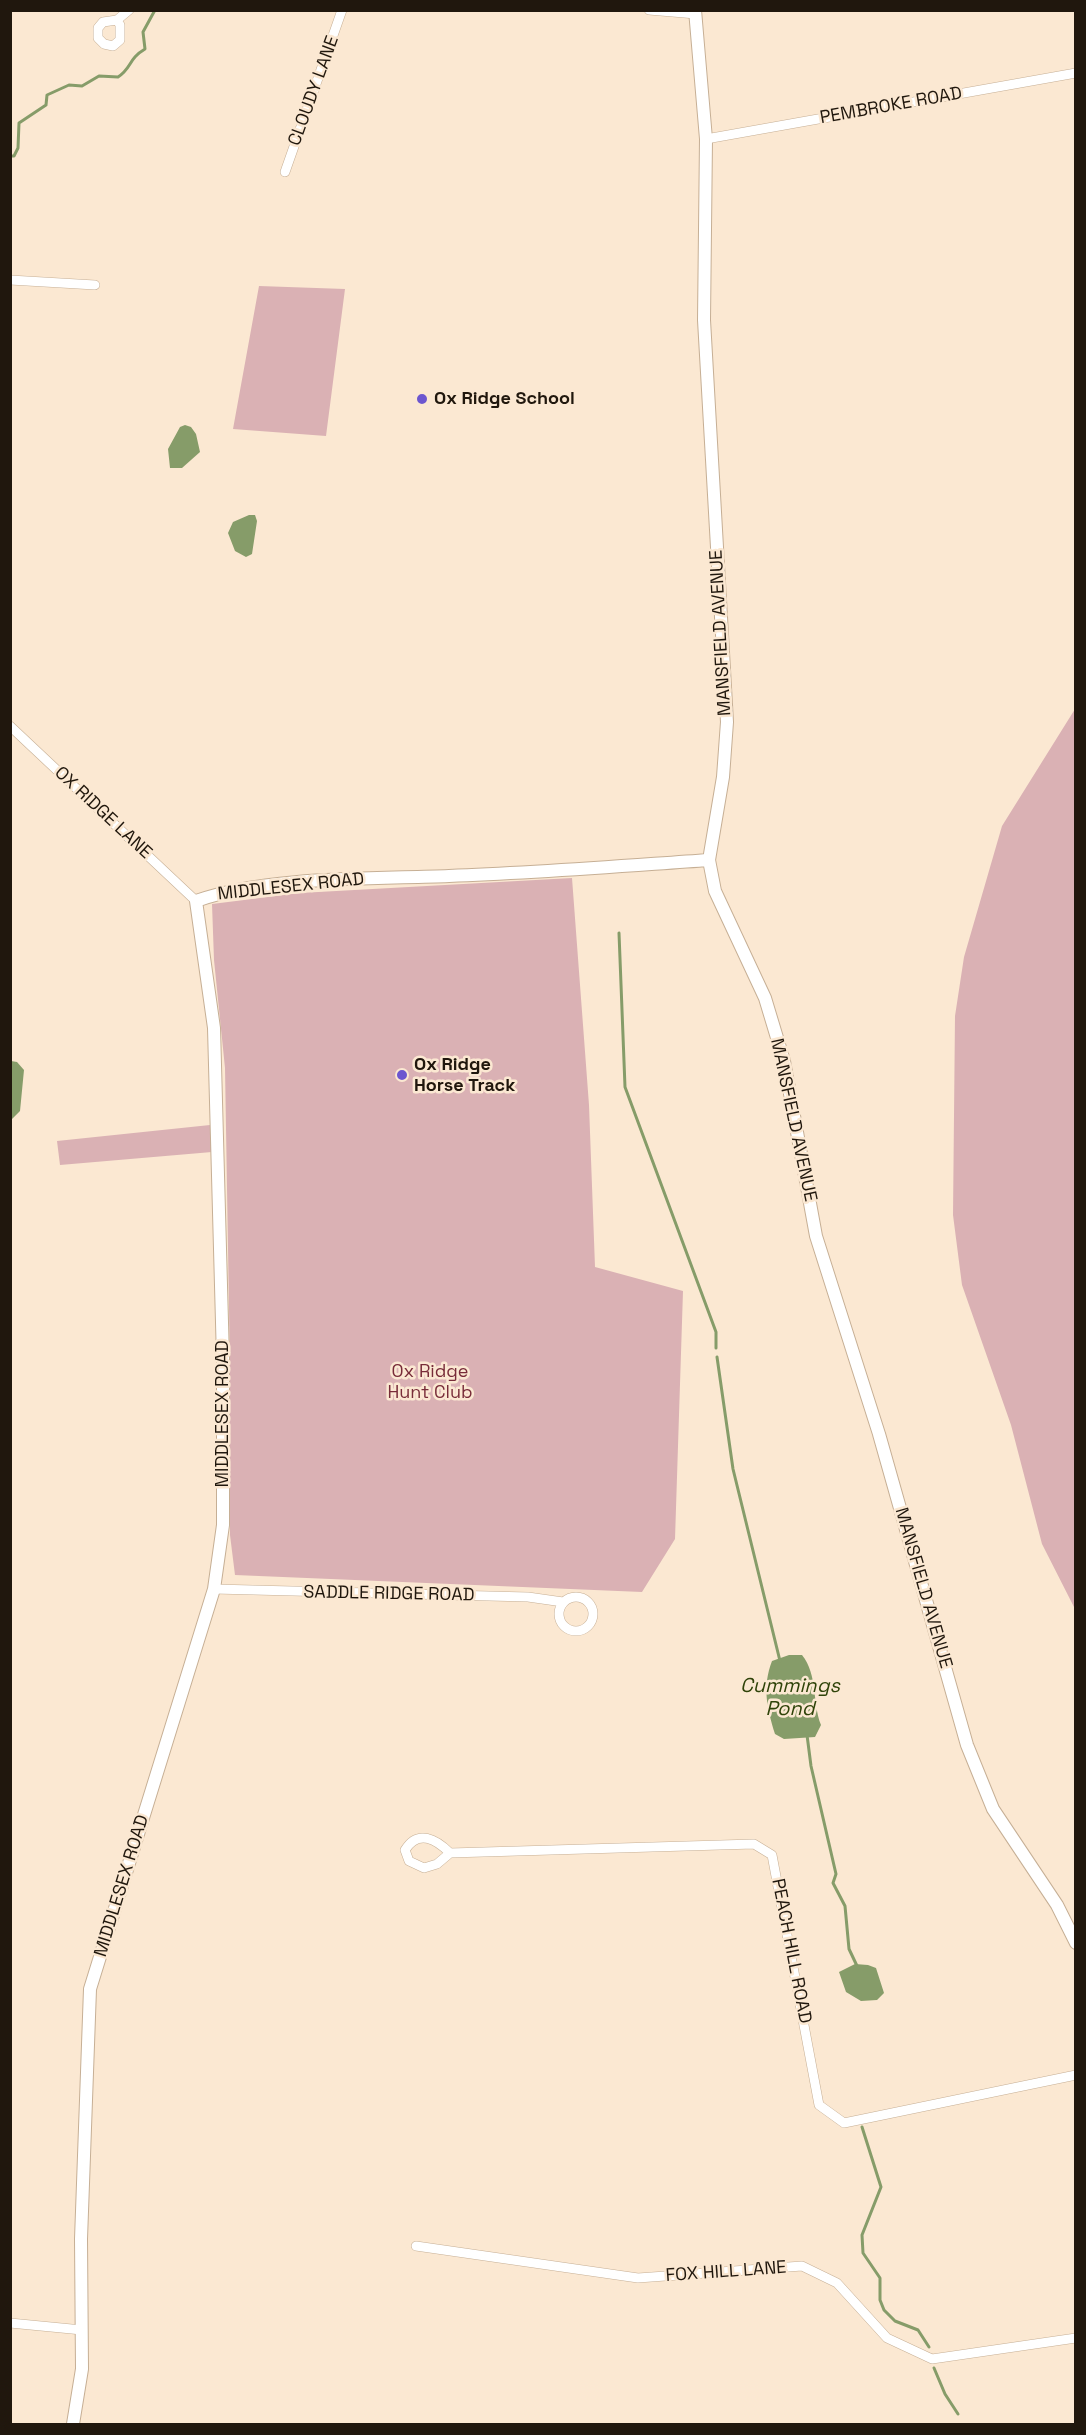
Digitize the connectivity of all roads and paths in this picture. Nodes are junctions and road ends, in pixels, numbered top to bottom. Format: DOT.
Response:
graph roads {
  1 [pos="129,10"];
  2 [pos="342,10"];
  3 [pos="649,10"];
  4 [pos="695,12"];
  5 [pos="117,20"];
  6 [pos="1076,73"];
  7 [pos="706,139"];
  8 [pos="285,172"];
  9 [pos="10,280"];
  10 [pos="95,285"];
  11 [pos="10,726"];
  12 [pos="709,860"];
  13 [pos="196,901"];
  14 [pos="214,1589"];
  15 [pos="563,1602"];
  16 [pos="450,1853"];
  17 [pos="1076,1943"];
  18 [pos="1076,2075"];
  19 [pos="416,2246"];
  20 [pos="10,2323"];
  21 [pos="82,2330"];
  22 [pos="1076,2337"];
  23 [pos="73,2424"];
  1 -- 5 [label="street"];
  2 -- 8 [label="street, CLOUDY LANE"];
  3 -- 4 [label="street"];
  4 -- 7 [label="main road, MANSFIELD AVENUE"];
  6 -- 7 [label="street, PEMBROKE ROAD"];
  7 -- 12 [label="main road, MANSFIELD AVENUE"];
  9 -- 10 [label="street"];
  11 -- 13 [label="street, OX RIDGE LANE"];
  12 -- 13 [label="main road, MIDDLESEX ROAD"];
  12 -- 17 [label="main road, MANSFIELD AVENUE"];
  13 -- 14 [label="main road, MIDDLESEX ROAD"];
  14 -- 15 [label="street, SADDLE RIDGE ROAD"];
  14 -- 21 [label="main road, MIDDLESEX ROAD"];
  16 -- 16 [label="street, PEACH HILL ROAD"];
  16 -- 18 [label="street, PEACH HILL ROAD"];
  19 -- 22 [label="street, FOX HILL LANE"];
  20 -- 21 [label="street"];
  21 -- 23 [label="main road, MIDDLESEX ROAD"];
}
